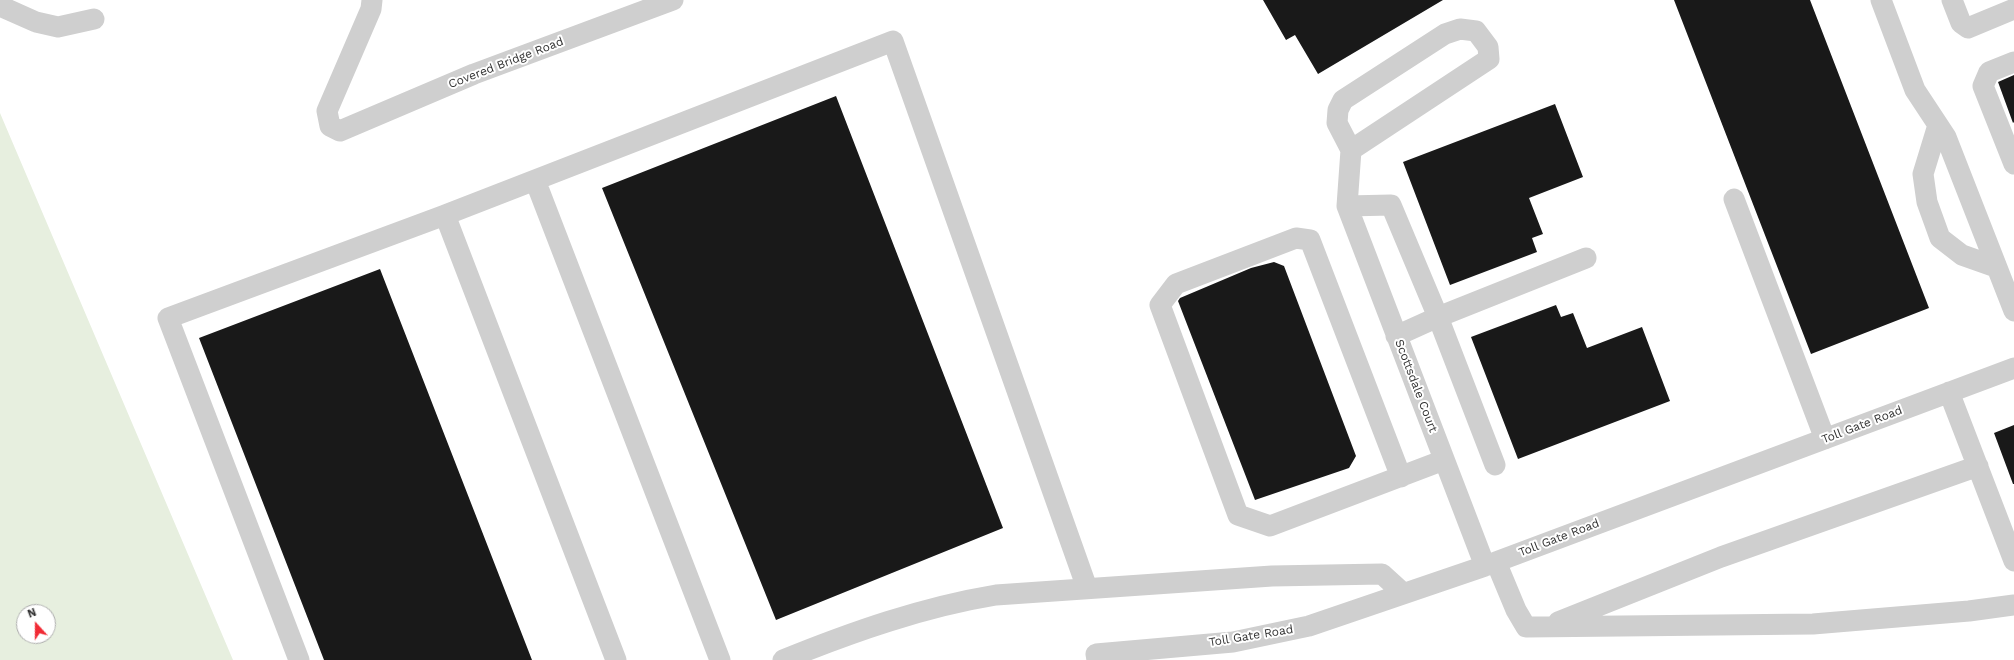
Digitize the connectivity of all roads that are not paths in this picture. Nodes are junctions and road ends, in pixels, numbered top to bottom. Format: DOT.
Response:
graph roads {
  1 [pos="372,0"];
  2 [pos="673,0"];
  3 [pos="1881,0"];
  4 [pos="1952,0"];
  5 [pos="0,6"];
  6 [pos="2014,9"];
  7 [pos="94,19"];
  8 [pos="2014,62"];
  9 [pos="1938,126"];
  10 [pos="1351,150"];
  11 [pos="2014,164"];
  12 [pos="535,180"];
  13 [pos="1734,199"];
  14 [pos="1346,206"];
  15 [pos="445,215"];
  16 [pos="1586,258"];
  17 [pos="1996,267"];
  18 [pos="2014,311"];
  19 [pos="1438,317"];
  20 [pos="1396,336"];
  21 [pos="2014,368"];
  22 [pos="1949,392"];
  23 [pos="1825,439"];
  24 [pos="1444,460"];
  25 [pos="1495,465"];
  26 [pos="1978,466"];
  27 [pos="1401,477"];
  28 [pos="2014,561"];
  29 [pos="1490,564"];
  30 [pos="1087,588"];
  31 [pos="1404,594"];
  32 [pos="2014,605"];
  33 [pos="1546,627"];
  34 [pos="300,660"];
  35 [pos="616,660"];
  36 [pos="720,660"];
  37 [pos="783,660"];
  38 [pos="1096,660"];
  1 -- 2 [label="street, Covered Bridge Road"];
  3 -- 9 [label="street"];
  4 -- 6 [label="street"];
  5 -- 7 [label="street"];
  8 -- 11 [label="street"];
  9 -- 17 [label="street"];
  9 -- 17 [label="street"];
  10 -- 10 [label="street"];
  10 -- 14 [label="street"];
  12 -- 15 [label="street"];
  12 -- 30 [label="street"];
  12 -- 36 [label="street"];
  13 -- 23 [label="street"];
  14 -- 19 [label="street"];
  14 -- 20 [label="street, Scottsdale Court"];
  15 -- 34 [label="street"];
  15 -- 35 [label="street"];
  16 -- 19 [label="street"];
  17 -- 18 [label="street"];
  19 -- 20 [label="street"];
  19 -- 25 [label="street"];
  20 -- 24 [label="street, Scottsdale Court"];
  21 -- 22 [label="street, Toll Gate Road"];
  22 -- 23 [label="street, Toll Gate Road"];
  22 -- 26 [label="street"];
  23 -- 29 [label="street, Toll Gate Road"];
  24 -- 27 [label="street"];
  24 -- 29 [label="street, Scottsdale Court"];
  26 -- 28 [label="street"];
  26 -- 33 [label="street"];
  27 -- 27 [label="street"];
  29 -- 31 [label="street, Toll Gate Road"];
  29 -- 33 [label="street, Scottsdale Court"];
  30 -- 31 [label="street"];
  30 -- 37 [label="street"];
  31 -- 38 [label="street, Toll Gate Road"];
  32 -- 33 [label="street"];
}
